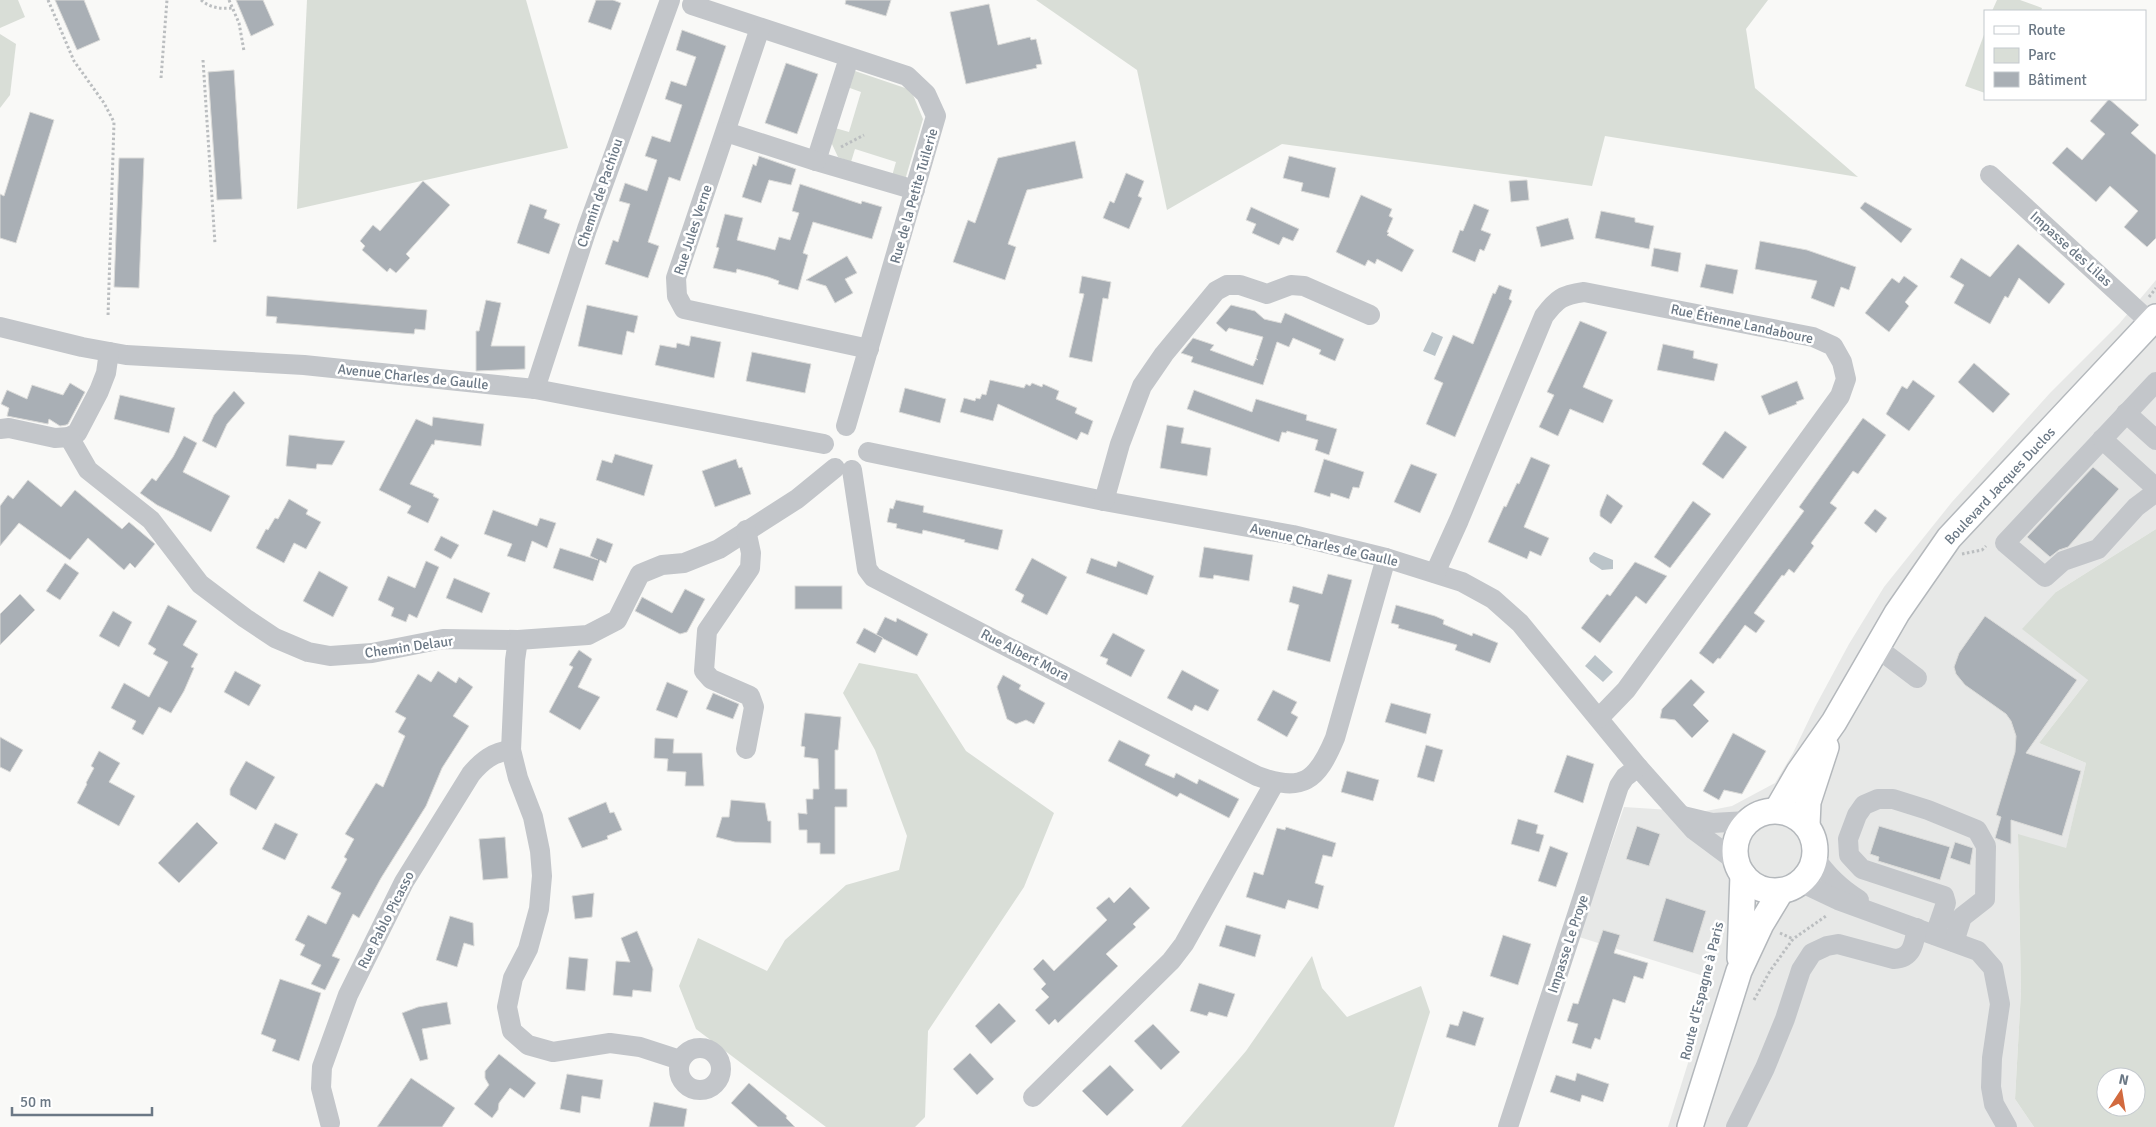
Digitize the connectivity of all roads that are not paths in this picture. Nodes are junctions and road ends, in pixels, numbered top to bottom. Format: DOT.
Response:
graph roads {
  1 [pos="670,0"];
  2 [pos="692,5"];
  3 [pos="760,28"];
  4 [pos="848,58"];
  5 [pos="726,132"];
  6 [pos="816,161"];
  7 [pos="1990,175"];
  8 [pos="916,190"];
  9 [pos="1370,315"];
  10 [pos="2153,320"];
  11 [pos="0,327"];
  12 [pos="869,349"];
  13 [pos="109,352"];
  14 [pos="2156,382"];
  15 [pos="535,389"];
  16 [pos="2126,413"];
  17 [pos="846,426"];
  18 [pos="0,429"];
  19 [pos="69,437"];
  20 [pos="2102,439"];
  21 [pos="2156,440"];
  22 [pos="824,444"];
  23 [pos="868,452"];
  24 [pos="844,469"];
  25 [pos="2156,490"];
  26 [pos="1104,501"];
  27 [pos="746,530"];
  28 [pos="1386,558"];
  29 [pos="1435,573"];
  30 [pos="518,640"];
  31 [pos="1876,647"];
  32 [pos="1917,678"];
  33 [pos="1599,718"];
  34 [pos="1834,722"];
  35 [pos="746,748"];
  36 [pos="511,750"];
  37 [pos="1638,767"];
  38 [pos="1275,782"];
  39 [pos="1777,810"];
  40 [pos="1682,816"];
  41 [pos="1748,821"];
  42 [pos="1806,825"];
  43 [pos="1815,858"];
  44 [pos="1740,869"];
  45 [pos="1790,886"];
  46 [pos="1944,896"];
  47 [pos="1976,906"];
  48 [pos="1889,917"];
  49 [pos="1926,931"];
  50 [pos="1954,942"];
  51 [pos="1739,971"];
  52 [pos="680,1060"];
  53 [pos="1033,1097"];
  54 [pos="330,1123"];
  55 [pos="1508,1127"];
  56 [pos="1690,1127"];
  57 [pos="1736,1127"];
  58 [pos="2008,1127"];
  1 -- 15 [label="street, Chemin de Pachiou"];
  2 -- 3 [label="street, Rue de la Petite Tuilerie"];
  3 -- 4 [label="street, Rue de la Petite Tuilerie"];
  3 -- 5 [label="street, Rue Jules Verne"];
  4 -- 6 [label="street"];
  4 -- 8 [label="street, Rue de la Petite Tuilerie"];
  5 -- 6 [label="street"];
  5 -- 12 [label="street, Rue Jules Verne"];
  6 -- 8 [label="street"];
  7 -- 10 [label="street, Impasse des Lilas"];
  8 -- 12 [label="street, Rue de la Petite Tuilerie"];
  9 -- 26 [label="street"];
  10 -- 31 [label="main road, Boulevard Jacques Duclos"];
  11 -- 13 [label="street, Avenue Charles de Gaulle"];
  12 -- 17 [label="street, Rue de la Petite Tuilerie"];
  13 -- 15 [label="street, Avenue Charles de Gaulle"];
  13 -- 19 [label="street"];
  14 -- 16 [label="street"];
  15 -- 22 [label="street, Avenue Charles de Gaulle"];
  16 -- 20 [label="street"];
  16 -- 21 [label="street"];
  17 -- 22 [label="street"];
  17 -- 23 [label="street"];
  18 -- 19 [label="street"];
  19 -- 30 [label="street, Chemin Delaur"];
  20 -- 25 [label="street"];
  20 -- 25 [label="street"];
  22 -- 24 [label="street"];
  23 -- 24 [label="street"];
  23 -- 26 [label="street, Avenue Charles de Gaulle"];
  24 -- 27 [label="street, Chemin Delaur"];
  24 -- 38 [label="street, Rue Albert Mora"];
  26 -- 28 [label="street, Avenue Charles de Gaulle"];
  27 -- 30 [label="street, Chemin Delaur"];
  27 -- 35 [label="street"];
  28 -- 29 [label="street, Avenue Charles de Gaulle"];
  28 -- 38 [label="street, Rue Albert Mora"];
  29 -- 33 [label="street, Avenue Charles de Gaulle"];
  29 -- 33 [label="street, Rue Étienne Landaboure"];
  30 -- 36 [label="street"];
  31 -- 32 [label="street"];
  31 -- 34 [label="main road, Boulevard Jacques Duclos"];
  33 -- 37 [label="street, Avenue Charles de Gaulle"];
  34 -- 39 [label="main road, Boulevard Jacques Duclos"];
  34 -- 42 [label="main road, Boulevard Jacques Duclos"];
  36 -- 52 [label="street"];
  36 -- 54 [label="street, Rue Pablo Picasso"];
  37 -- 40 [label="street, Avenue Charles de Gaulle"];
  37 -- 55 [label="street, Impasse Le Proye"];
  38 -- 53 [label="street"];
  39 -- 41 [label="main road"];
  39 -- 42 [label="main road"];
  40 -- 41 [label="street"];
  40 -- 44 [label="street, Avenue Charles de Gaulle"];
  41 -- 44 [label="main road"];
  42 -- 43 [label="main road"];
  43 -- 45 [label="main road"];
  43 -- 48 [label="street"];
  44 -- 45 [label="main road"];
  44 -- 51 [label="main road"];
  45 -- 48 [label="street"];
  45 -- 51 [label="main road"];
  46 -- 47 [label="street"];
  46 -- 47 [label="street"];
  46 -- 49 [label="street"];
  47 -- 50 [label="street"];
  48 -- 49 [label="street"];
  49 -- 50 [label="street"];
  49 -- 57 [label="street"];
  50 -- 58 [label="street"];
  51 -- 56 [label="main road"];
}
